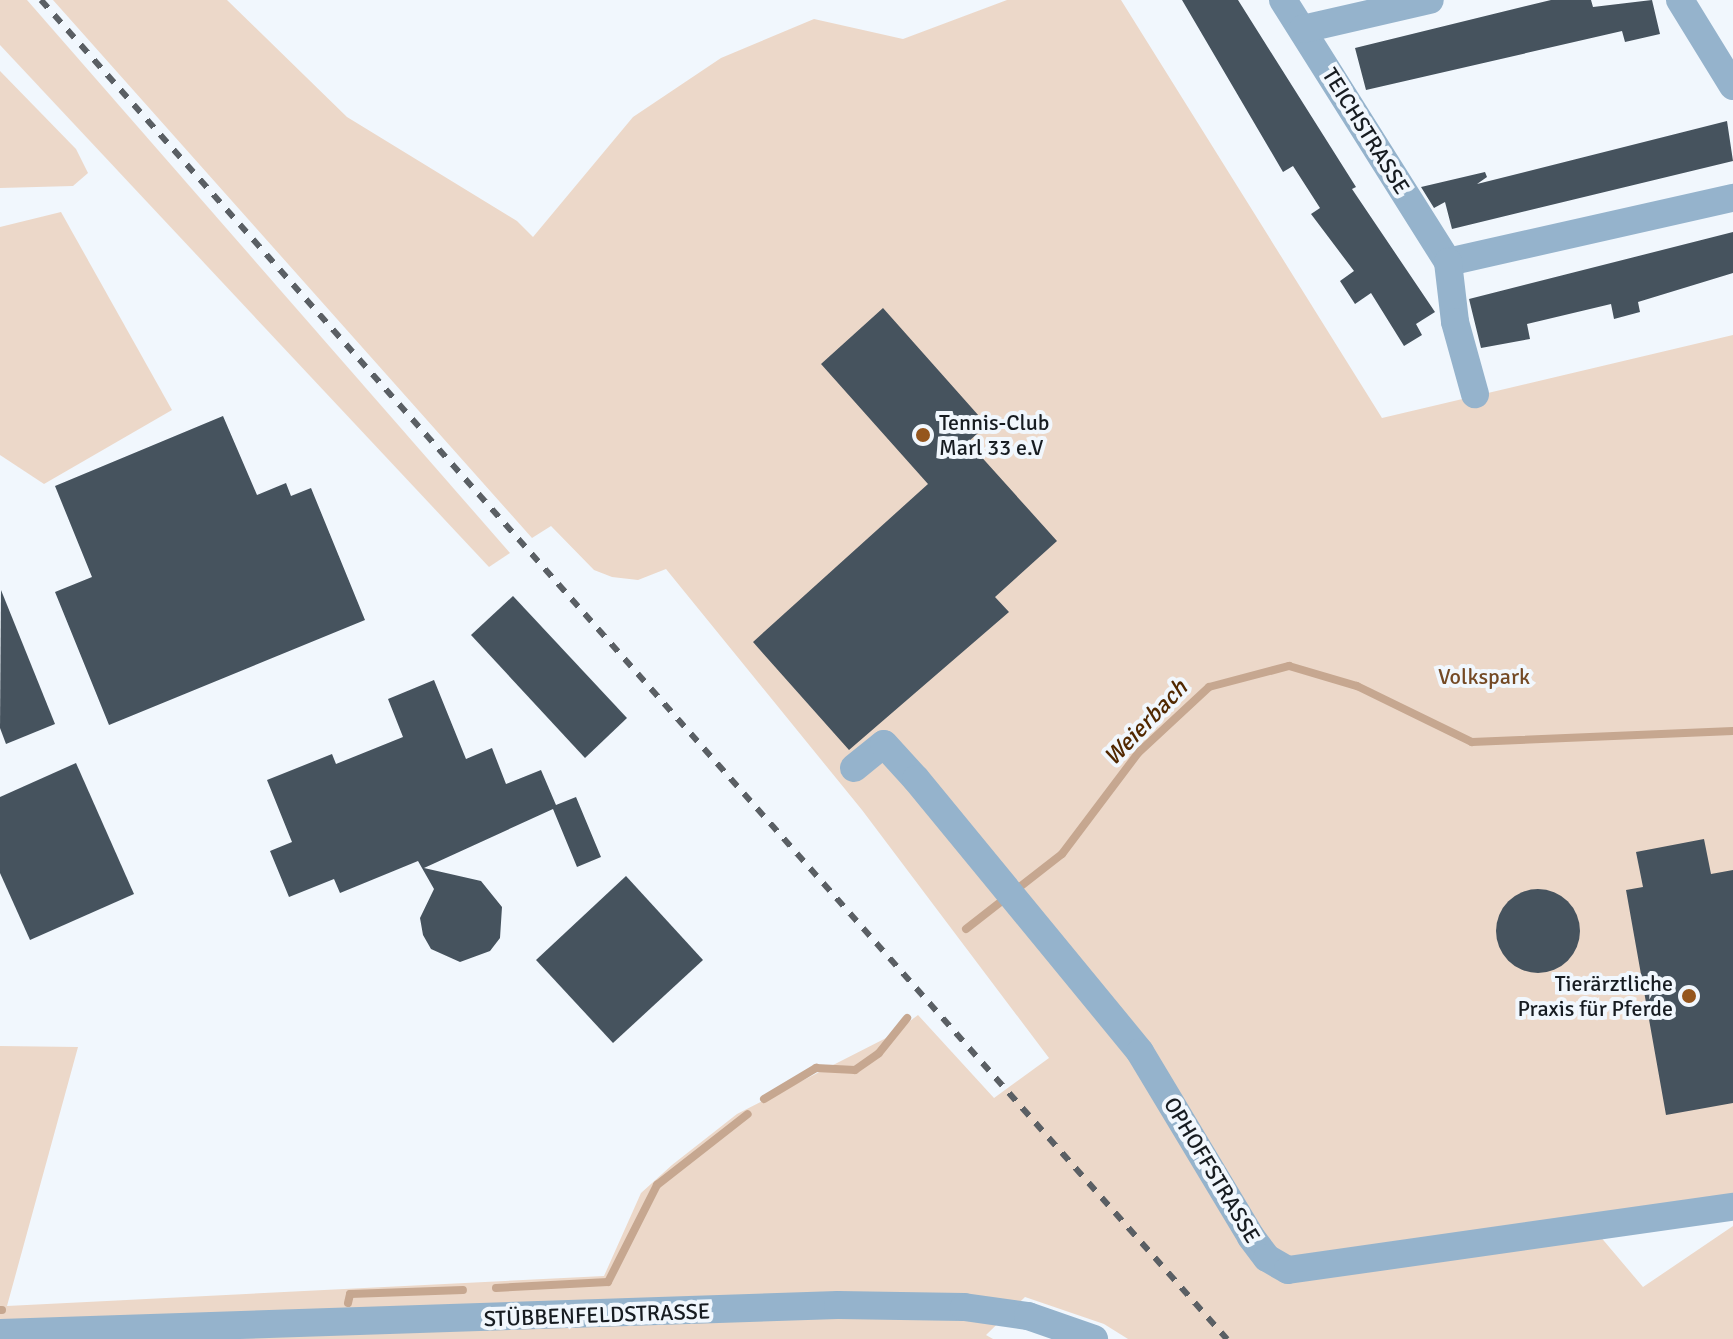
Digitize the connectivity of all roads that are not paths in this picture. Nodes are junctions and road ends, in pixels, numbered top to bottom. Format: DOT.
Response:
graph roads {
  1 [pos="1283,0"];
  2 [pos="1430,0"];
  3 [pos="1680,0"];
  4 [pos="1303,29"];
  5 [pos="1733,86"];
  6 [pos="1733,198"];
  7 [pos="1448,262"];
  8 [pos="1475,394"];
  9 [pos="854,768"];
  10 [pos="1733,1207"];
  11 [pos="0,1333"];
  12 [pos="1094,1339"];
  1 -- 4 [label="street, TEICHSTRASSE"];
  2 -- 4 [label="street"];
  3 -- 5 [label="street"];
  4 -- 7 [label="street, TEICHSTRASSE"];
  6 -- 7 [label="street"];
  7 -- 8 [label="street, TEICHSTRASSE"];
  9 -- 10 [label="street, OPHOFFSTRASSE"];
  11 -- 12 [label="street, STÜBBENFELDSTRASSE"];
}
